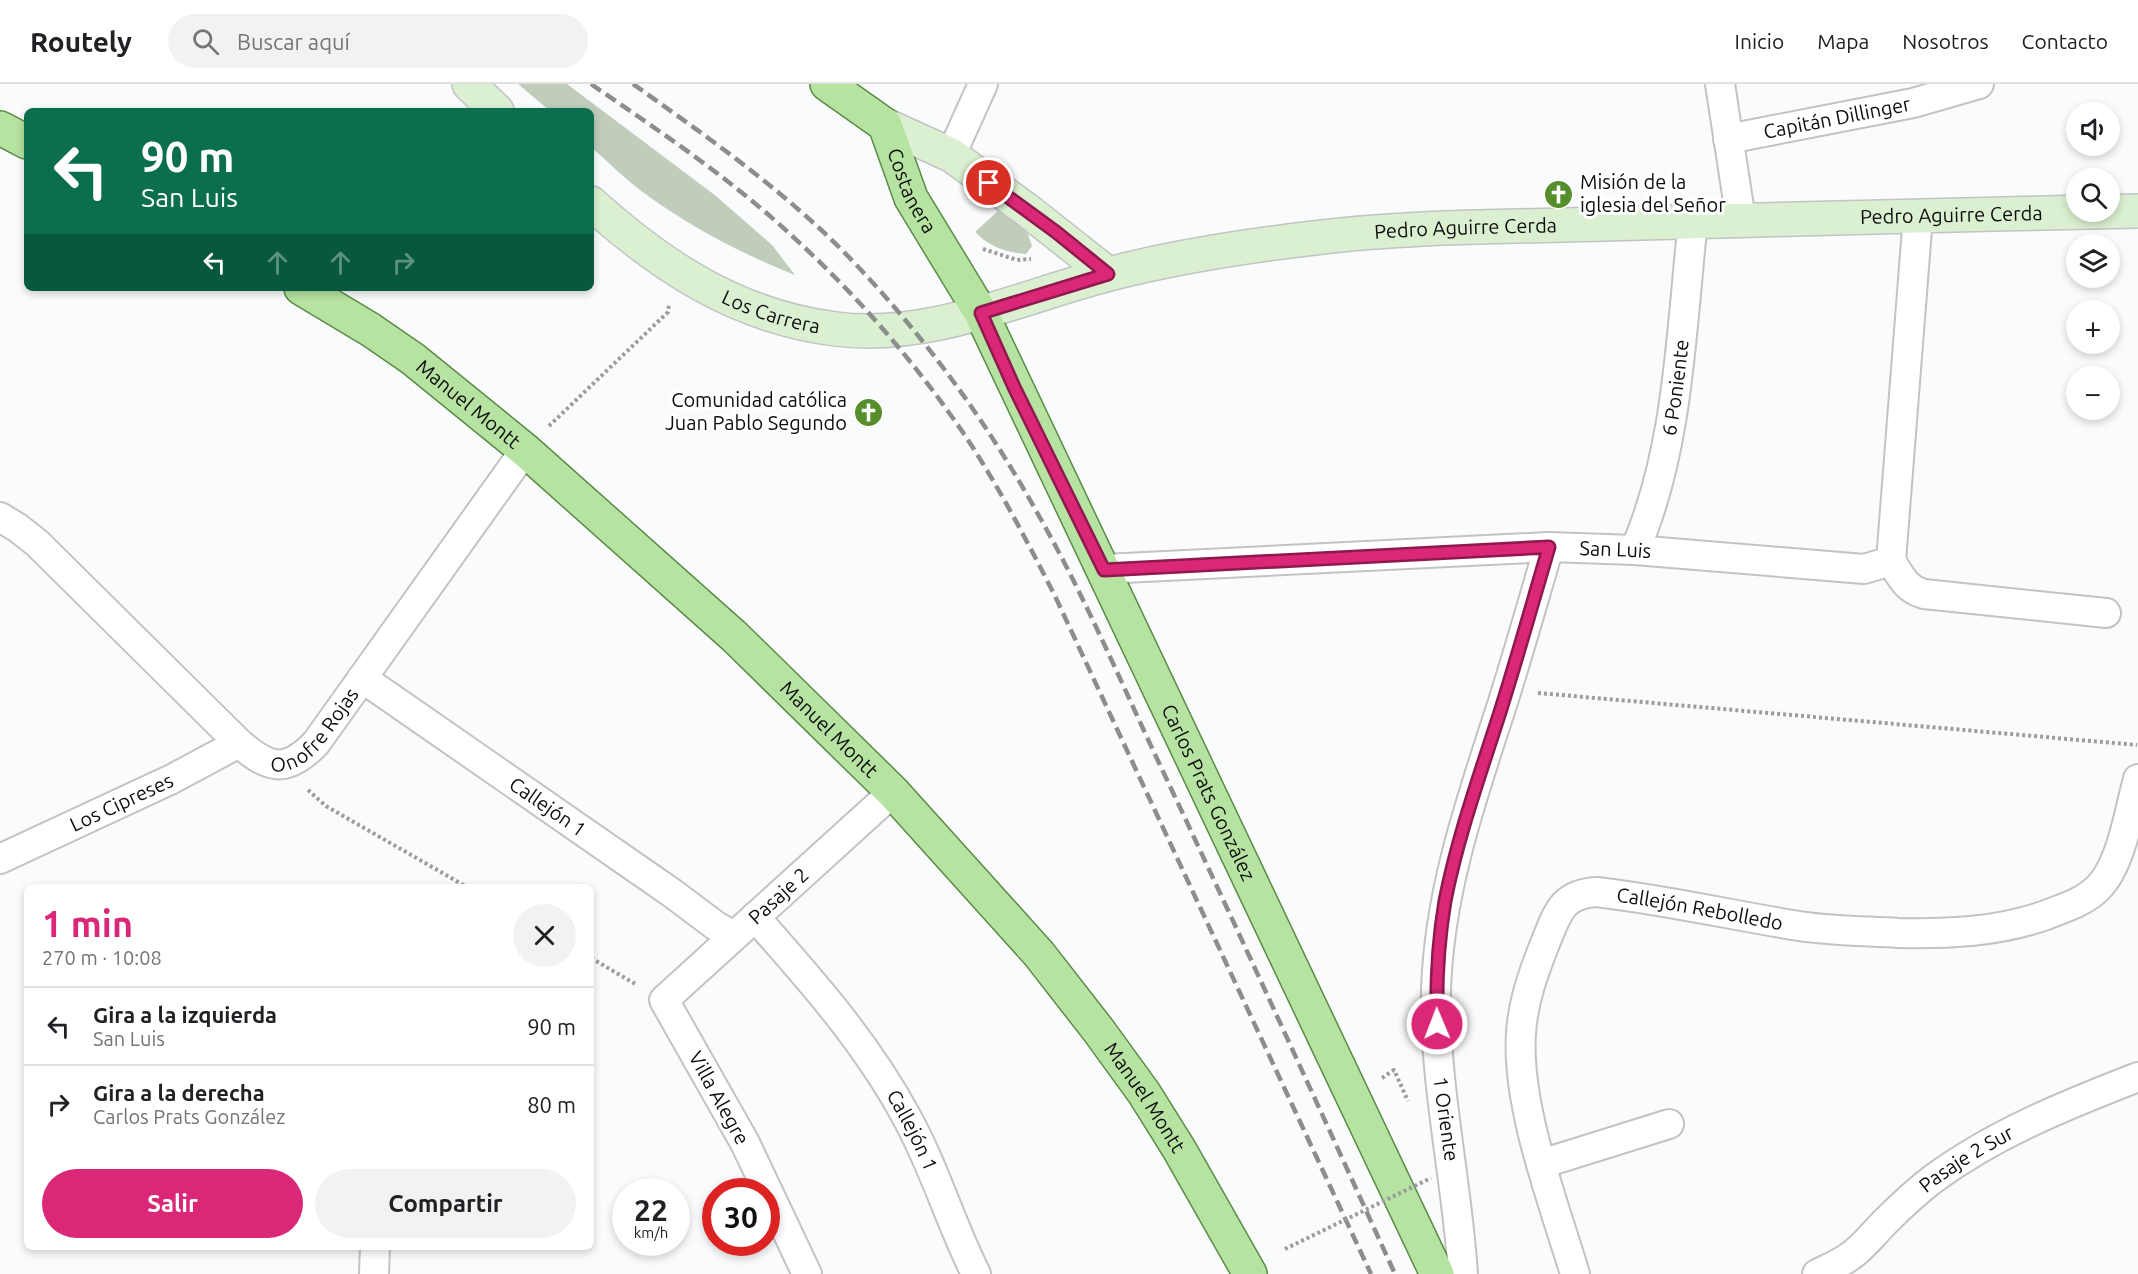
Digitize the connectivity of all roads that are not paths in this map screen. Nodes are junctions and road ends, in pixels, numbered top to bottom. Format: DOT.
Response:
graph roads {
  1 [pos="469,84"];
  2 [pos="827,84"];
  3 [pos="983,84"];
  4 [pos="1720,84"];
  5 [pos="1979,84"];
  6 [pos="495,108"];
  7 [pos="885,125"];
  8 [pos="0,128"];
  9 [pos="1728,139"];
  10 [pos="24,140"];
  11 [pos="951,155"];
  12 [pos="594,206"];
  13 [pos="2138,211"];
  14 [pos="1918,216"];
  15 [pos="1741,220"];
  16 [pos="1693,221"];
  17 [pos="1096,264"];
  18 [pos="306,291"];
  19 [pos="981,313"];
  20 [pos="525,450"];
  21 [pos="0,518"];
  22 [pos="1549,547"];
  23 [pos="1635,550"];
  24 [pos="1892,561"];
  25 [pos="1104,570"];
  26 [pos="2106,613"];
  27 [pos="362,678"];
  28 [pos="239,743"];
  29 [pos="2138,779"];
  30 [pos="893,792"];
  31 [pos="0,859"];
  32 [pos="755,917"];
  33 [pos="734,936"];
  34 [pos="664,1000"];
  35 [pos="2138,1077"];
  36 [pos="1669,1124"];
  37 [pos="1541,1164"];
  38 [pos="375,1250"];
  39 [pos="1852,1265"];
  40 [pos="375,1274"];
  41 [pos="807,1274"];
  42 [pos="976,1274"];
  43 [pos="1250,1274"];
  44 [pos="1437,1274"];
  45 [pos="1463,1274"];
  46 [pos="1575,1274"];
  47 [pos="1816,1274"];
  1 -- 6 [label="street"];
  2 -- 7 [label="main road, Costanera"];
  3 -- 11 [label="street"];
  4 -- 9 [label="street"];
  5 -- 9 [label="street, Capitán Dillinger"];
  7 -- 11 [label="street"];
  7 -- 19 [label="main road, Costanera"];
  8 -- 10 [label="main road"];
  9 -- 15 [label="street"];
  11 -- 17 [label="street"];
  12 -- 19 [label="street, Los Carrera"];
  13 -- 14 [label="street, Pedro Aguirre Cerda"];
  14 -- 15 [label="street, Pedro Aguirre Cerda"];
  14 -- 24 [label="street"];
  15 -- 16 [label="street, Pedro Aguirre Cerda"];
  16 -- 17 [label="street, Pedro Aguirre Cerda"];
  16 -- 23 [label="street, 6 Poniente"];
  17 -- 19 [label="street, Pedro Aguirre Cerda"];
  18 -- 20 [label="main road, Manuel Montt"];
  19 -- 25 [label="main road, Carlos Prats González"];
  20 -- 27 [label="street, Onofre Rojas"];
  20 -- 30 [label="main road, Manuel Montt"];
  21 -- 28 [label="street, Onofre Rojas"];
  22 -- 23 [label="street, San Luis"];
  22 -- 25 [label="street, San Luis"];
  22 -- 45 [label="street, 1 Oriente"];
  23 -- 24 [label="street, San Luis"];
  24 -- 26 [label="street"];
  25 -- 44 [label="main road, Carlos Prats González"];
  27 -- 28 [label="street, Onofre Rojas"];
  27 -- 33 [label="street, Callejón 1"];
  28 -- 31 [label="street, Los Cipreses"];
  29 -- 37 [label="street, Callejón Rebolledo"];
  30 -- 32 [label="street, Pasaje 2"];
  30 -- 43 [label="main road, Manuel Montt"];
  32 -- 33 [label="street, Pasaje 2"];
  32 -- 42 [label="street, Callejón 1"];
  33 -- 34 [label="street, Pasaje 2"];
  34 -- 41 [label="street, Villa Alegre"];
  35 -- 39 [label="street, Pasaje 2 Sur"];
  36 -- 37 [label="street"];
  37 -- 46 [label="street, Callejón Rebolledo"];
  38 -- 40 [label="street"];
  39 -- 47 [label="street, Pasaje 2 Sur"];
}
